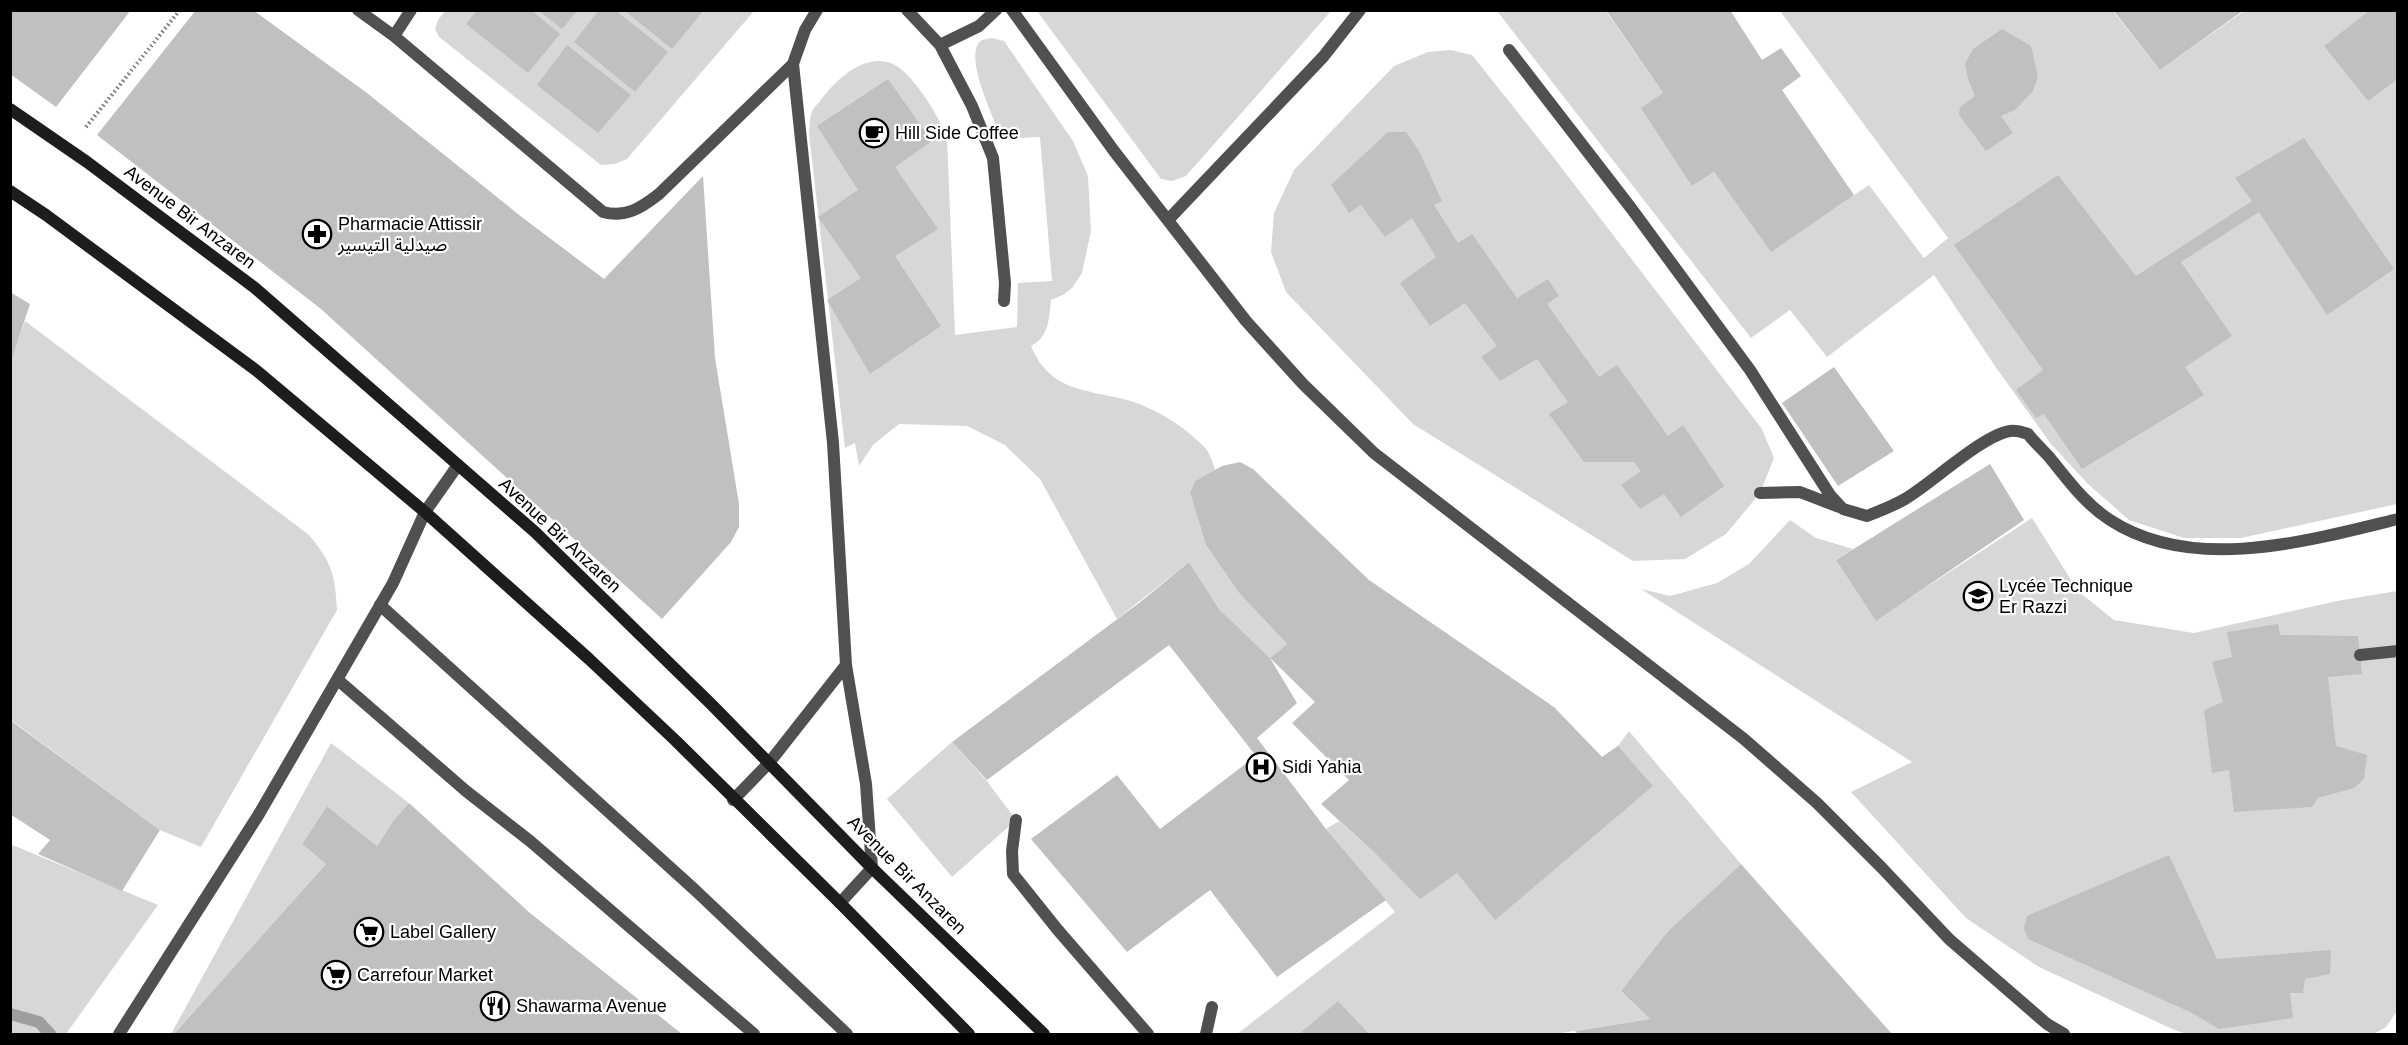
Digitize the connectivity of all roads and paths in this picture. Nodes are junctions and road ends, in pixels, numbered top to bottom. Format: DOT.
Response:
graph roads {
  1 [pos="180,10"];
  2 [pos="358,10"];
  3 [pos="411,10"];
  4 [pos="817,10"];
  5 [pos="907,10"];
  6 [pos="996,10"];
  7 [pos="1012,10"];
  8 [pos="1360,10"];
  9 [pos="394,36"];
  10 [pos="940,45"];
  11 [pos="1509,50"];
  12 [pos="793,64"];
  13 [pos="10,109"];
  14 [pos="68,149"];
  15 [pos="10,191"];
  16 [pos="1168,220"];
  17 [pos="1004,301"];
  18 [pos="458,465"];
  19 [pos="1760,493"];
  20 [pos="1843,509"];
  21 [pos="425,512"];
  22 [pos="2397,519"];
  23 [pos="380,605"];
  24 [pos="2397,651"];
  25 [pos="2360,655"];
  26 [pos="846,665"];
  27 [pos="338,680"];
  28 [pos="769,763"];
  29 [pos="733,800"];
  30 [pos="1016,820"];
  31 [pos="872,868"];
  32 [pos="840,903"];
  33 [pos="1212,1007"];
  34 [pos="119,1035"];
  35 [pos="754,1035"];
  36 [pos="847,1035"];
  37 [pos="969,1035"];
  38 [pos="1044,1035"];
  39 [pos="1148,1035"];
  40 [pos="1206,1035"];
  41 [pos="2064,1035"];
  1 -- 14 [label="path"];
  2 -- 9 [label="street"];
  3 -- 9 [label="street"];
  4 -- 12 [label="street"];
  5 -- 10 [label="street"];
  6 -- 10 [label="street"];
  7 -- 16 [label="street"];
  8 -- 16 [label="street"];
  9 -- 12 [label="street"];
  10 -- 17 [label="street"];
  11 -- 20 [label="street"];
  12 -- 26 [label="street"];
  13 -- 14 [label="main road, Avenue Bir Anzaren"];
  14 -- 18 [label="main road, Avenue Bir Anzaren"];
  15 -- 21 [label="main road"];
  16 -- 41 [label="street"];
  18 -- 21 [label="street"];
  18 -- 28 [label="main road, Avenue Bir Anzaren"];
  19 -- 20 [label="street"];
  20 -- 22 [label="street"];
  21 -- 23 [label="street"];
  21 -- 29 [label="main road"];
  23 -- 27 [label="street"];
  23 -- 36 [label="street"];
  24 -- 25 [label="street"];
  26 -- 28 [label="street"];
  26 -- 31 [label="street"];
  27 -- 34 [label="street"];
  27 -- 35 [label="street"];
  28 -- 29 [label="street"];
  28 -- 31 [label="main road, Avenue Bir Anzaren"];
  29 -- 32 [label="main road"];
  30 -- 39 [label="street"];
  31 -- 32 [label="street"];
  31 -- 38 [label="main road, Avenue Bir Anzaren"];
  32 -- 37 [label="main road"];
  33 -- 40 [label="street"];
}
